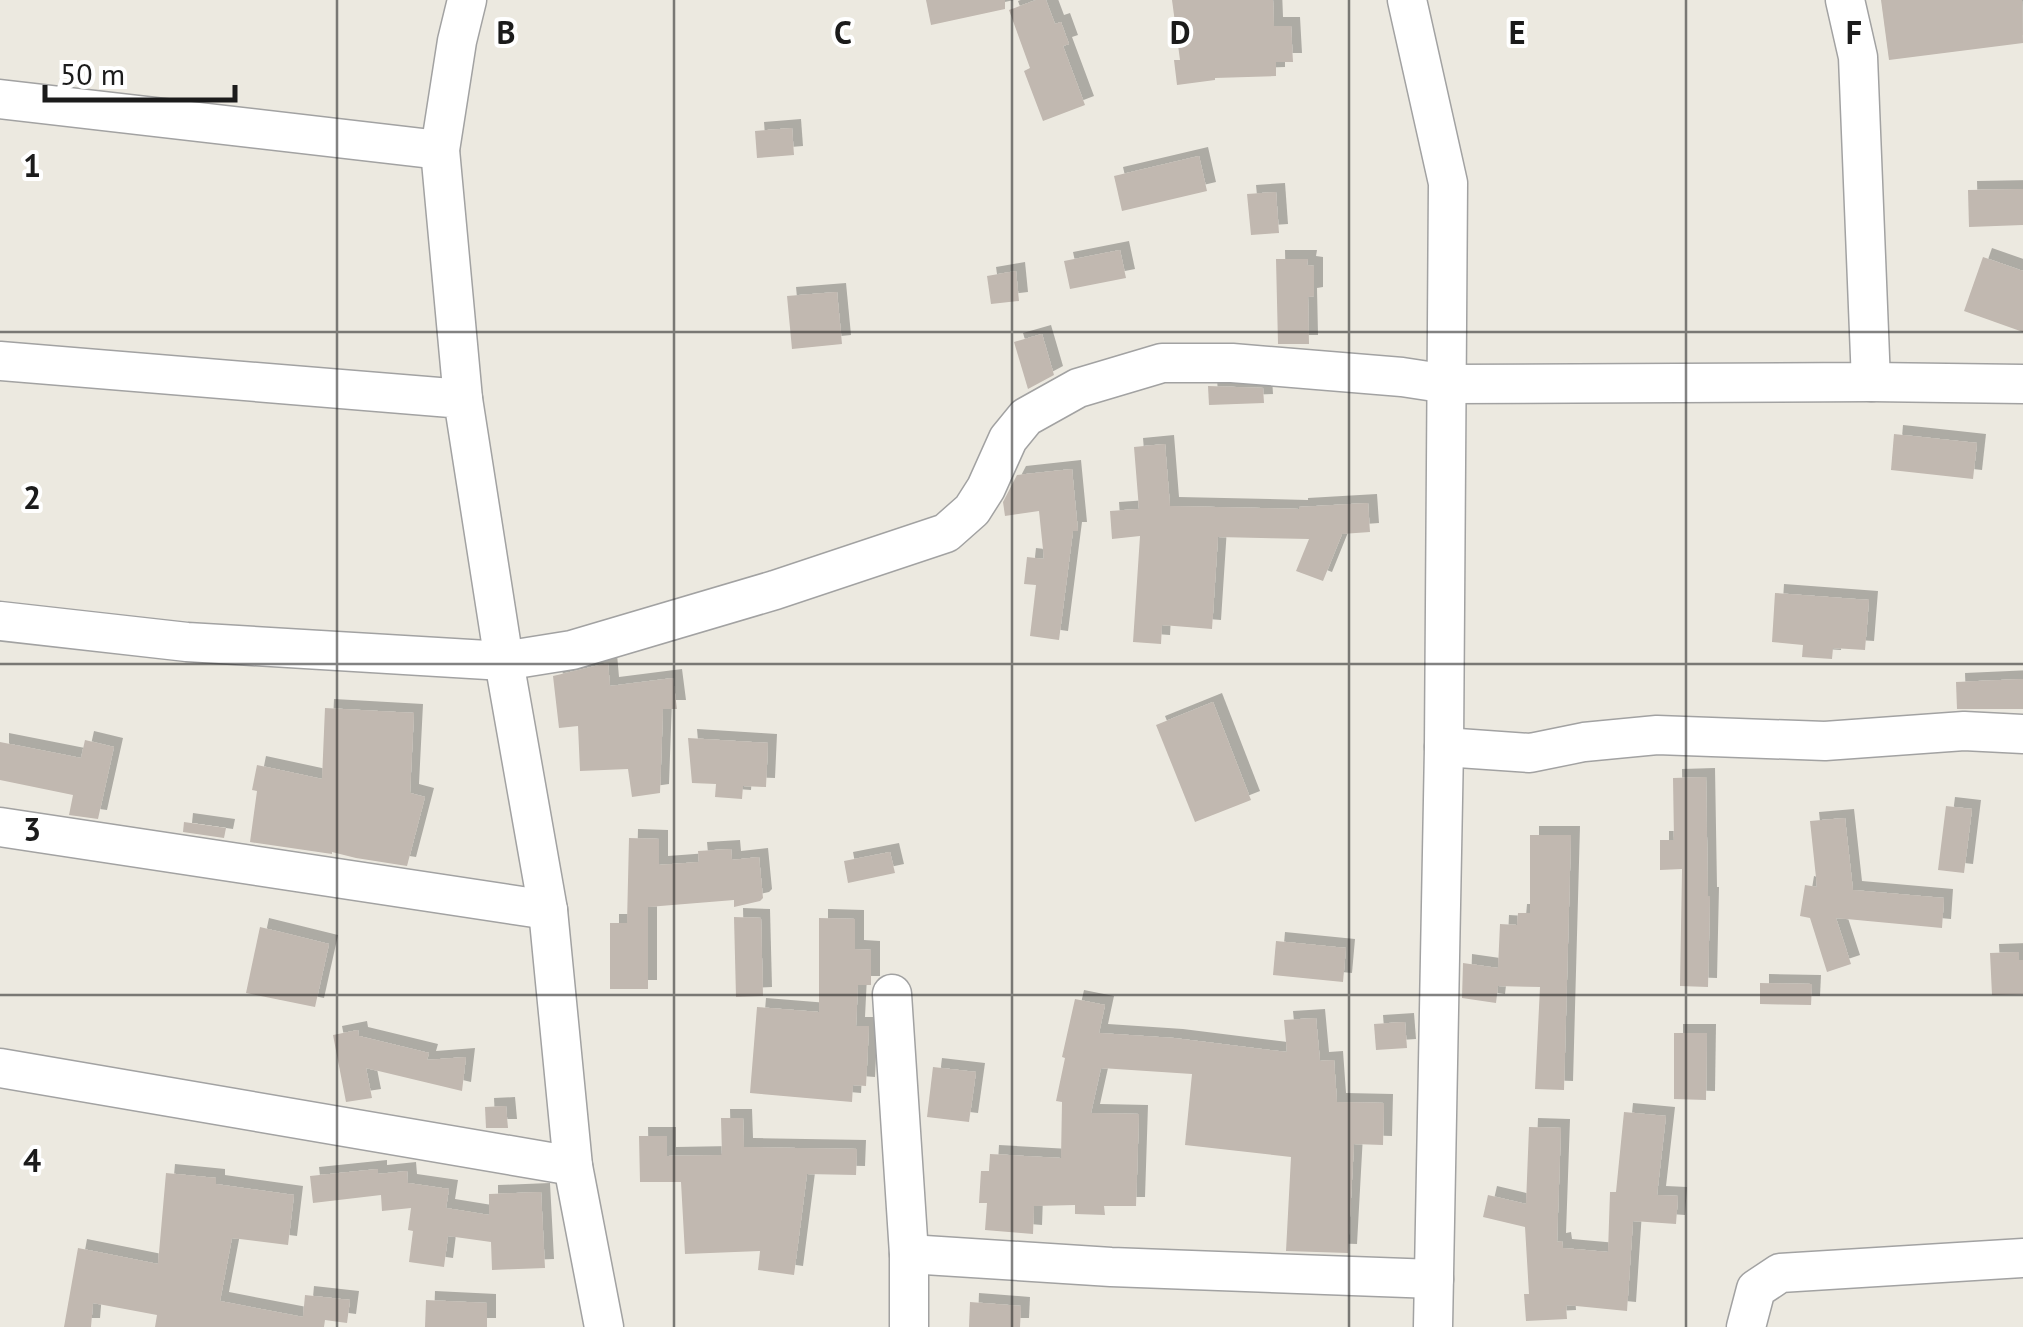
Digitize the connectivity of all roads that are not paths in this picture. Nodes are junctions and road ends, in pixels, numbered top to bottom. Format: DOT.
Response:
graph roads {
  1 [pos="467,0"];
  2 [pos="1407,0"];
  3 [pos="1845,0"];
  4 [pos="0,99"];
  5 [pos="440,150"];
  6 [pos="0,361"];
  7 [pos="1871,382"];
  8 [pos="1448,384"];
  9 [pos="2023,384"];
  10 [pos="463,399"];
  11 [pos="0,622"];
  12 [pos="504,661"];
  13 [pos="2023,734"];
  14 [pos="1444,747"];
  15 [pos="0,827"];
  16 [pos="548,910"];
  17 [pos="892,994"];
  18 [pos="0,1068"];
  19 [pos="573,1166"];
  20 [pos="909,1254"];
  21 [pos="2023,1258"];
  22 [pos="1434,1279"];
  23 [pos="604,1327"];
  24 [pos="910,1327"];
  25 [pos="1433,1327"];
  26 [pos="1746,1327"];
  1 -- 5 [label="street"];
  2 -- 8 [label="street"];
  3 -- 7 [label="street"];
  4 -- 5 [label="street"];
  5 -- 10 [label="street"];
  6 -- 10 [label="street"];
  7 -- 8 [label="street"];
  7 -- 9 [label="street"];
  8 -- 12 [label="street"];
  8 -- 14 [label="street"];
  10 -- 12 [label="street"];
  11 -- 12 [label="street"];
  12 -- 16 [label="street"];
  13 -- 14 [label="street"];
  14 -- 22 [label="street"];
  15 -- 16 [label="street"];
  16 -- 19 [label="street"];
  17 -- 20 [label="street"];
  18 -- 19 [label="street"];
  19 -- 23 [label="street"];
  20 -- 22 [label="street"];
  20 -- 24 [label="street"];
  21 -- 26 [label="street"];
  22 -- 25 [label="street"];
}
